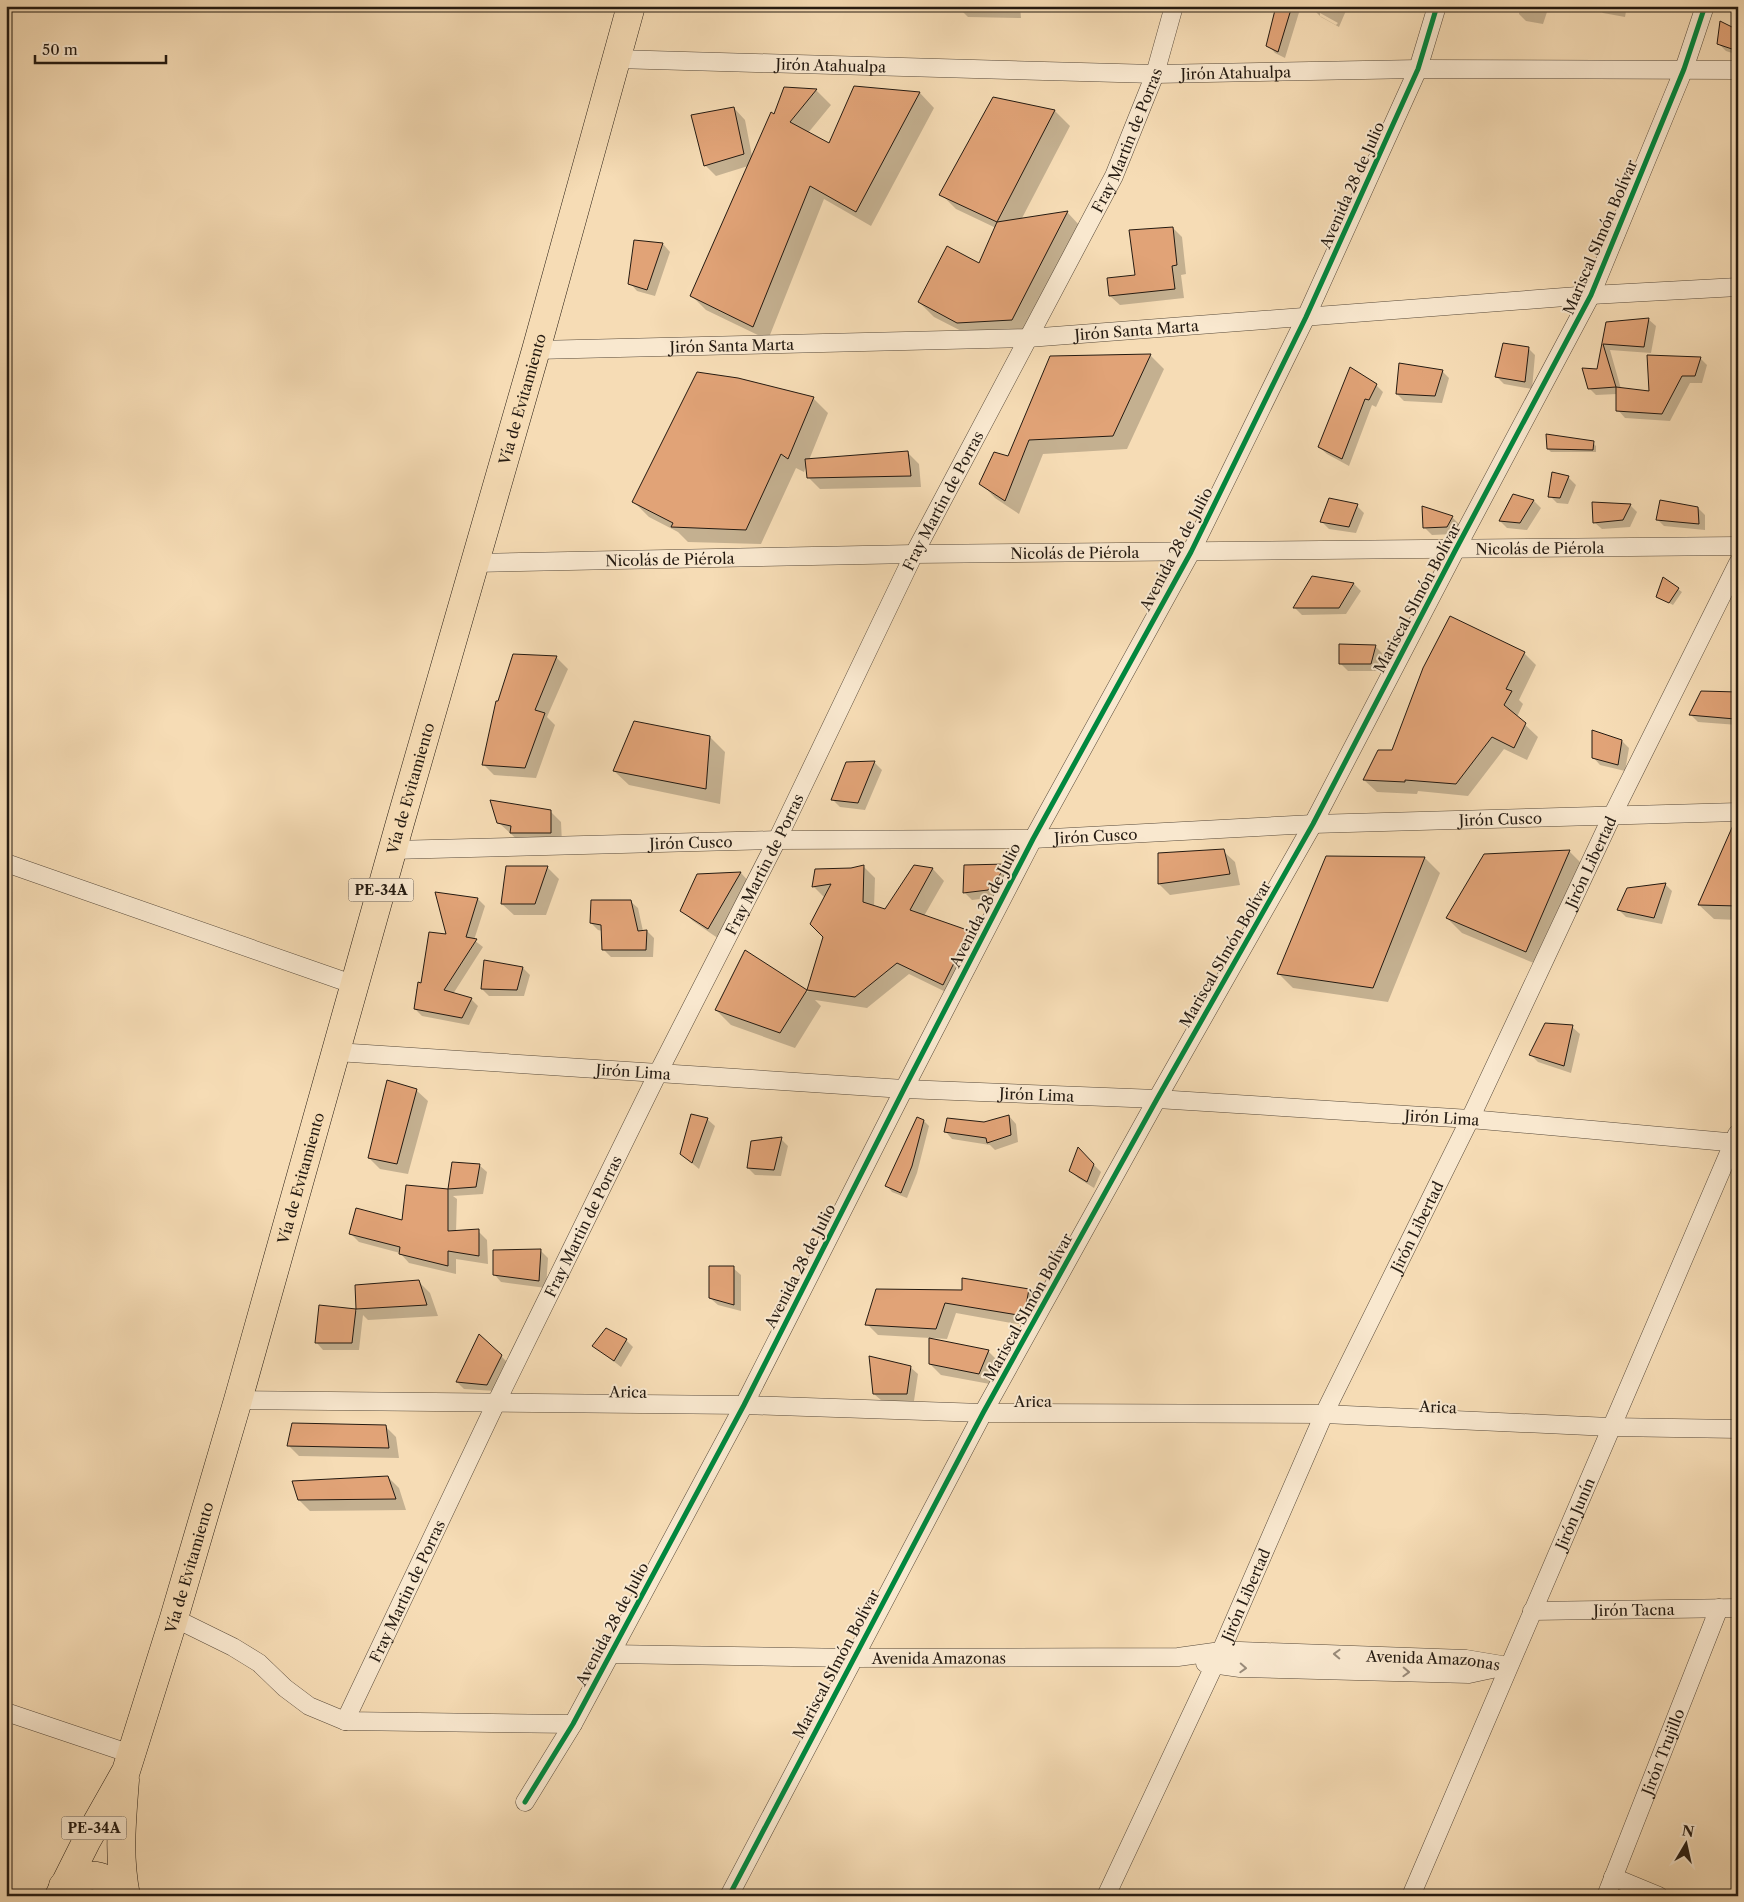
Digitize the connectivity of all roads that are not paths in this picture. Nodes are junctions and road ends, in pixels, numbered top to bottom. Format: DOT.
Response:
graph roads {
  1 [pos="631,6"];
  2 [pos="1174,6"];
  3 [pos="1437,6"];
  4 [pos="1705,6"];
  5 [pos="615,59"];
  6 [pos="1418,69"];
  7 [pos="1684,70"];
  8 [pos="1738,70"];
  9 [pos="1155,74"];
  10 [pos="1738,287"];
  11 [pos="1592,295"];
  12 [pos="1306,317"];
  13 [pos="1028,338"];
  14 [pos="536,350"];
  15 [pos="1738,546"];
  16 [pos="1456,549"];
  17 [pos="1191,552"];
  18 [pos="914,554"];
  19 [pos="474,563"];
  20 [pos="1738,563"];
  21 [pos="1738,812"];
  22 [pos="1612,816"];
  23 [pos="1313,824"];
  24 [pos="1033,839"];
  25 [pos="777,840"];
  26 [pos="392,850"];
  27 [pos="6,863"];
  28 [pos="355,986"];
  29 [pos="336,1052"];
  30 [pos="658,1073"];
  31 [pos="904,1089"];
  32 [pos="1157,1099"];
  33 [pos="1470,1119"];
  34 [pos="1736,1139"];
  35 [pos="238,1400"];
  36 [pos="496,1402"];
  37 [pos="744,1406"];
  38 [pos="984,1413"];
  39 [pos="1324,1414"];
  40 [pos="1610,1427"];
  41 [pos="1738,1429"];
  42 [pos="1720,1608"];
  43 [pos="1738,1608"];
  44 [pos="1532,1611"];
  45 [pos="174,1618"];
  46 [pos="610,1654"];
  47 [pos="853,1658"];
  48 [pos="1217,1658"];
  49 [pos="1508,1666"];
  50 [pos="6,1712"];
  51 [pos="345,1721"];
  52 [pos="573,1724"];
  53 [pos="128,1763"];
  54 [pos="525,1802"];
  55 [pos="1613,1876"];
  56 [pos="61,1891"];
  57 [pos="125,1896"];
  58 [pos="729,1896"];
  59 [pos="1106,1896"];
  60 [pos="1410,1896"];
  61 [pos="1606,1896"];
  62 [pos="1659,1896"];
  1 -- 5 [label="highway, Vía de Evitamiento / PE-34A"];
  2 -- 9 [label="street, Fray Martin de Porras"];
  3 -- 6 [label="street, Avenida 28 de Julio"];
  4 -- 7 [label="street, Mariscal SImón Bolívar"];
  5 -- 9 [label="street, Jirón Atahualpa"];
  5 -- 14 [label="highway, Vía de Evitamiento / PE-34A"];
  6 -- 7 [label="street, Jirón Atahualpa"];
  6 -- 9 [label="street, Jirón Atahualpa"];
  6 -- 12 [label="street, Avenida 28 de Julio"];
  7 -- 8 [label="street, Jirón Atahualpa"];
  7 -- 11 [label="street, Mariscal SImón Bolívar"];
  9 -- 13 [label="street, Fray Martin de Porras"];
  10 -- 11 [label="street, Jirón Santa Marta"];
  11 -- 12 [label="street, Jirón Santa Marta"];
  11 -- 16 [label="street, Mariscal SImón Bolívar"];
  12 -- 13 [label="street, Jirón Santa Marta"];
  12 -- 17 [label="street, Avenida 28 de Julio"];
  13 -- 14 [label="street, Jirón Santa Marta"];
  13 -- 18 [label="street, Fray Martin de Porras"];
  14 -- 19 [label="highway, Vía de Evitamiento / PE-34A"];
  15 -- 16 [label="street, Nicolás de Piérola"];
  16 -- 17 [label="street, Nicolás de Piérola"];
  16 -- 23 [label="street, Mariscal SImón Bolívar"];
  17 -- 18 [label="street, Nicolás de Piérola"];
  17 -- 24 [label="street, Avenida 28 de Julio"];
  18 -- 19 [label="street, Nicolás de Piérola"];
  18 -- 25 [label="street, Fray Martin de Porras"];
  19 -- 26 [label="highway, Vía de Evitamiento / PE-34A"];
  20 -- 22 [label="street, Jirón Libertad"];
  21 -- 22 [label="street, Jirón Cusco"];
  22 -- 23 [label="street, Jirón Cusco"];
  22 -- 33 [label="street, Jirón Libertad"];
  23 -- 24 [label="street, Jirón Cusco"];
  23 -- 32 [label="street, Mariscal SImón Bolívar"];
  24 -- 25 [label="street, Jirón Cusco"];
  24 -- 31 [label="street, Avenida 28 de Julio"];
  25 -- 26 [label="street, Jirón Cusco"];
  25 -- 30 [label="street, Fray Martin de Porras"];
  26 -- 28 [label="highway, Vía de Evitamiento / PE-34A"];
  27 -- 28 [label="street"];
  28 -- 29 [label="highway, Vía de Evitamiento / PE-34A"];
  29 -- 30 [label="street, Jirón Lima"];
  29 -- 35 [label="highway, Vía de Evitamiento / PE-34A"];
  30 -- 31 [label="street, Jirón Lima"];
  30 -- 36 [label="street, Fray Martin de Porras"];
  31 -- 32 [label="street, Jirón Lima"];
  31 -- 37 [label="street, Avenida 28 de Julio"];
  32 -- 33 [label="street, Jirón Lima"];
  32 -- 38 [label="street, Mariscal SImón Bolívar"];
  33 -- 34 [label="street, Jirón Lima"];
  33 -- 39 [label="street, Jirón Libertad"];
  34 -- 40 [label="street, Jirón Junín"];
  35 -- 36 [label="street, Arica"];
  35 -- 45 [label="highway, Vía de Evitamiento / PE-34A"];
  36 -- 37 [label="street, Arica"];
  36 -- 51 [label="street, Fray Martin de Porras"];
  37 -- 38 [label="street, Arica"];
  37 -- 46 [label="street, Avenida 28 de Julio"];
  38 -- 39 [label="street, Arica"];
  38 -- 47 [label="street, Mariscal SImón Bolívar"];
  39 -- 40 [label="street, Arica"];
  39 -- 48 [label="street, Jirón Libertad"];
  40 -- 41 [label="street, Arica"];
  40 -- 44 [label="street, Jirón Junín"];
  42 -- 43 [label="street, Jirón Tacna"];
  42 -- 44 [label="street, Jirón Tacna"];
  42 -- 55 [label="street, Jirón Trujillo"];
  44 -- 49 [label="street, Jirón Junín"];
  45 -- 51 [label="street"];
  45 -- 53 [label="highway, Vía de Evitamiento / PE-34A"];
  46 -- 47 [label="street, Avenida Amazonas"];
  46 -- 52 [label="street, Avenida 28 de Julio"];
  47 -- 48 [label="street, Avenida Amazonas"];
  47 -- 58 [label="street, Mariscal SImón Bolívar"];
  48 -- 49 [label="street, Avenida Amazonas"];
  48 -- 59 [label="street, Jirón Libertad"];
  49 -- 60 [label="street, Jirón Junín"];
  50 -- 53 [label="street"];
  51 -- 52 [label="street"];
  52 -- 54 [label="street, Avenida 28 de Julio"];
  53 -- 56 [label="highway, Vía de Evitamiento / PE-34A"];
  53 -- 57 [label="highway, Vía de Evitamiento / PE-34A"];
  55 -- 61 [label="street, Jirón Trujillo"];
  55 -- 62 [label="street"];
  56 -- 57 [label="highway"];
}
